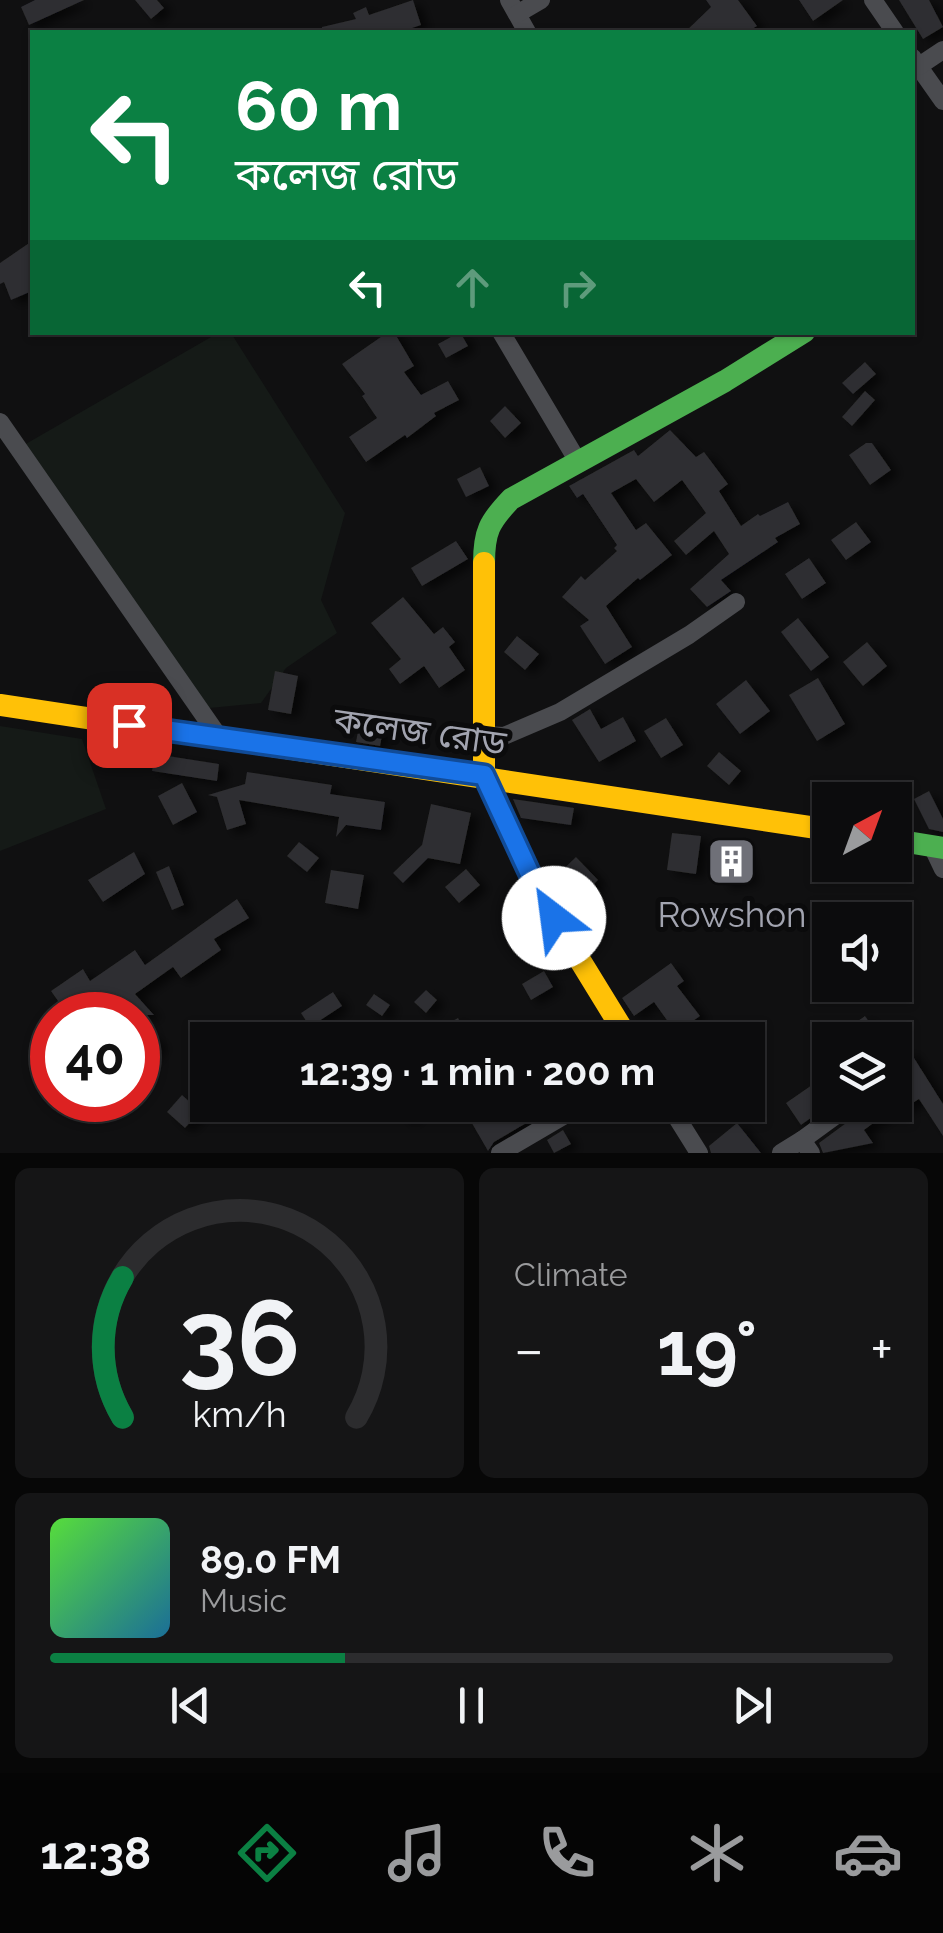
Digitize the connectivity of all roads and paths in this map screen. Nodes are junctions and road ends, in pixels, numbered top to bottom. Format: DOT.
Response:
graph roads {
  1 [pos="540,0"];
  2 [pos="873,0"];
  3 [pos="513,7"];
  4 [pos="527,30"];
  5 [pos="890,30"];
  6 [pos="943,50"];
  7 [pos="916,62"];
  8 [pos="943,100"];
  9 [pos="503,335"];
  10 [pos="799,335"];
  11 [pos="0,422"];
  12 [pos="577,460"];
  13 [pos="736,602"];
  14 [pos="0,704"];
  15 [pos="484,734"];
  16 [pos="219,737"];
  17 [pos="484,775"];
  18 [pos="812,827"];
  19 [pos="912,843"];
  20 [pos="938,847"];
  21 [pos="943,869"];
  22 [pos="619,1022"];
  23 [pos="553,1122"];
  24 [pos="680,1122"];
  25 [pos="832,1122"];
  26 [pos="806,1146"];
  27 [pos="500,1153"];
  28 [pos="699,1153"];
  29 [pos="781,1153"];
  1 -- 3 [label="street"];
  2 -- 5 [label="street"];
  3 -- 4 [label="street"];
  6 -- 7 [label="street"];
  7 -- 8 [label="street"];
  9 -- 12 [label="street"];
  10 -- 12 [label="street"];
  11 -- 16 [label="street"];
  12 -- 15 [label="street"];
  13 -- 15 [label="street"];
  14 -- 16 [label="street, কলেজ রোড"];
  15 -- 17 [label="street"];
  16 -- 17 [label="street, কলেজ রোড"];
  17 -- 18 [label="street, কলেজ রোড"];
  17 -- 22 [label="street"];
  19 -- 20 [label="street"];
  20 -- 21 [label="street"];
  23 -- 27 [label="street"];
  24 -- 28 [label="street"];
  25 -- 26 [label="street"];
  26 -- 29 [label="street"];
}
